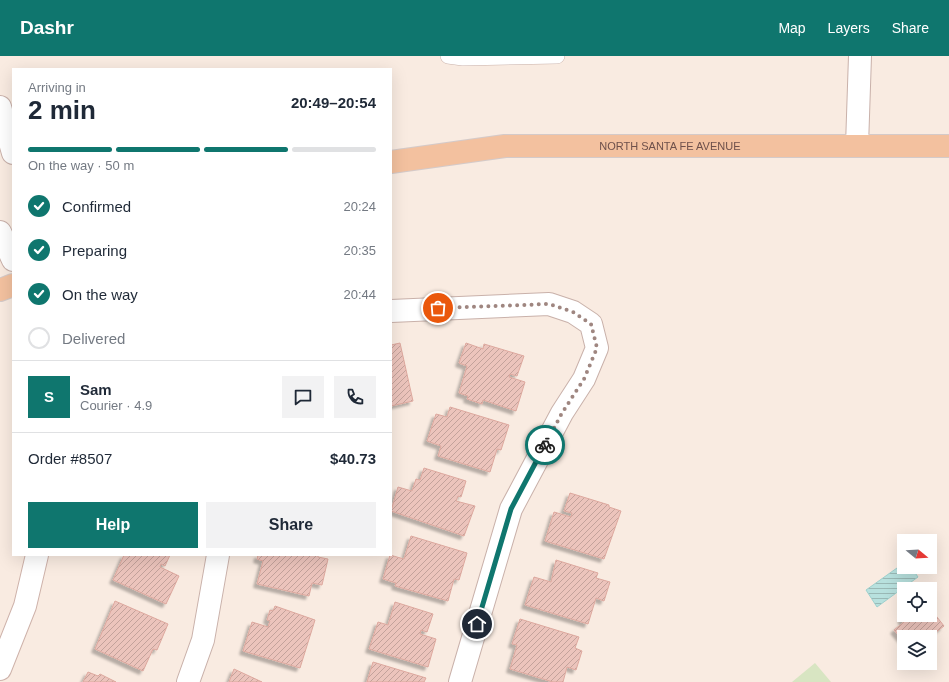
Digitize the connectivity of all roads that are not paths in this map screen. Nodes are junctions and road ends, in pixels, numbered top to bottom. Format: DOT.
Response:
graph roads {
  1 [pos="448,56"];
  2 [pos="558,56"];
  3 [pos="860,56"];
  4 [pos="0,107"];
  5 [pos="857,146"];
  6 [pos="949,146"];
  7 [pos="12,149"];
  8 [pos="392,162"];
  9 [pos="0,232"];
  10 [pos="12,258"];
  11 [pos="12,285"];
  12 [pos="0,290"];
  13 [pos="392,311"];
  14 [pos="37,556"];
  15 [pos="218,556"];
  16 [pos="0,669"];
  17 [pos="188,682"];
  18 [pos="460,682"];
  1 -- 2 [label="lane"];
  3 -- 5 [label="street"];
  4 -- 7 [label="street"];
  5 -- 6 [label="main road, NORTH SANTA FE AVENUE"];
  5 -- 8 [label="main road, NORTH SANTA FE AVENUE"];
  9 -- 10 [label="street"];
  11 -- 12 [label="main road"];
  13 -- 18 [label="street"];
  14 -- 16 [label="street"];
  15 -- 17 [label="street"];
}
